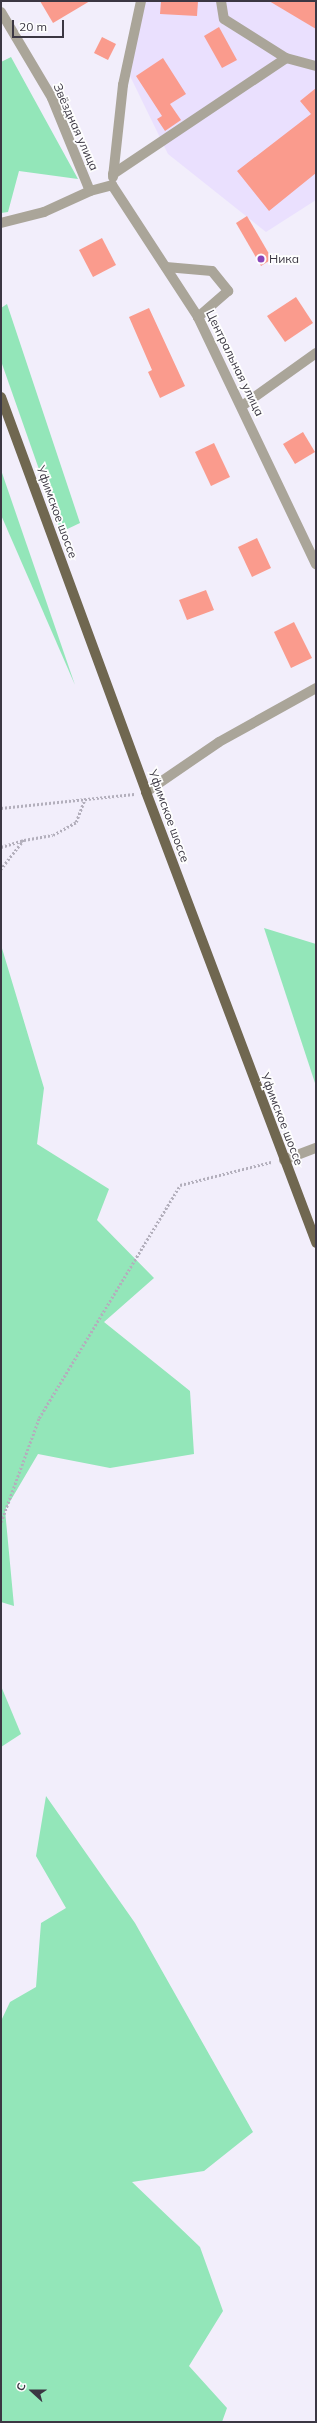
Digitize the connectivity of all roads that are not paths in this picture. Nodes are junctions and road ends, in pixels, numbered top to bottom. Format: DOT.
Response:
graph roads {
  1 [pos="141,1"];
  2 [pos="221,1"];
  3 [pos="1,12"];
  4 [pos="286,58"];
  5 [pos="316,66"];
  6 [pos="113,174"];
  7 [pos="112,185"];
  8 [pos="90,191"];
  9 [pos="1,223"];
  10 [pos="166,267"];
  11 [pos="198,317"];
  12 [pos="316,352"];
  13 [pos="1,397"];
  14 [pos="242,406"];
  15 [pos="316,564"];
  16 [pos="316,688"];
  17 [pos="146,792"];
  18 [pos="316,1148"];
  19 [pos="284,1160"];
  20 [pos="316,1243"];
  1 -- 6 [label="street"];
  2 -- 4 [label="street"];
  3 -- 8 [label="street, Звёздная улица"];
  4 -- 5 [label="street"];
  4 -- 6 [label="street"];
  6 -- 7 [label="street"];
  7 -- 8 [label="street"];
  7 -- 10 [label="street, Центральная улица"];
  8 -- 9 [label="street"];
  10 -- 11 [label="street, Центральная улица"];
  10 -- 11 [label="street"];
  11 -- 14 [label="street, Центральная улица"];
  12 -- 14 [label="street"];
  13 -- 17 [label="main road, Уфимское шоссе"];
  14 -- 15 [label="street, Центральная улица"];
  16 -- 17 [label="street"];
  17 -- 19 [label="main road, Уфимское шоссе"];
  18 -- 19 [label="street"];
  19 -- 20 [label="main road, Уфимское шоссе"];
}
